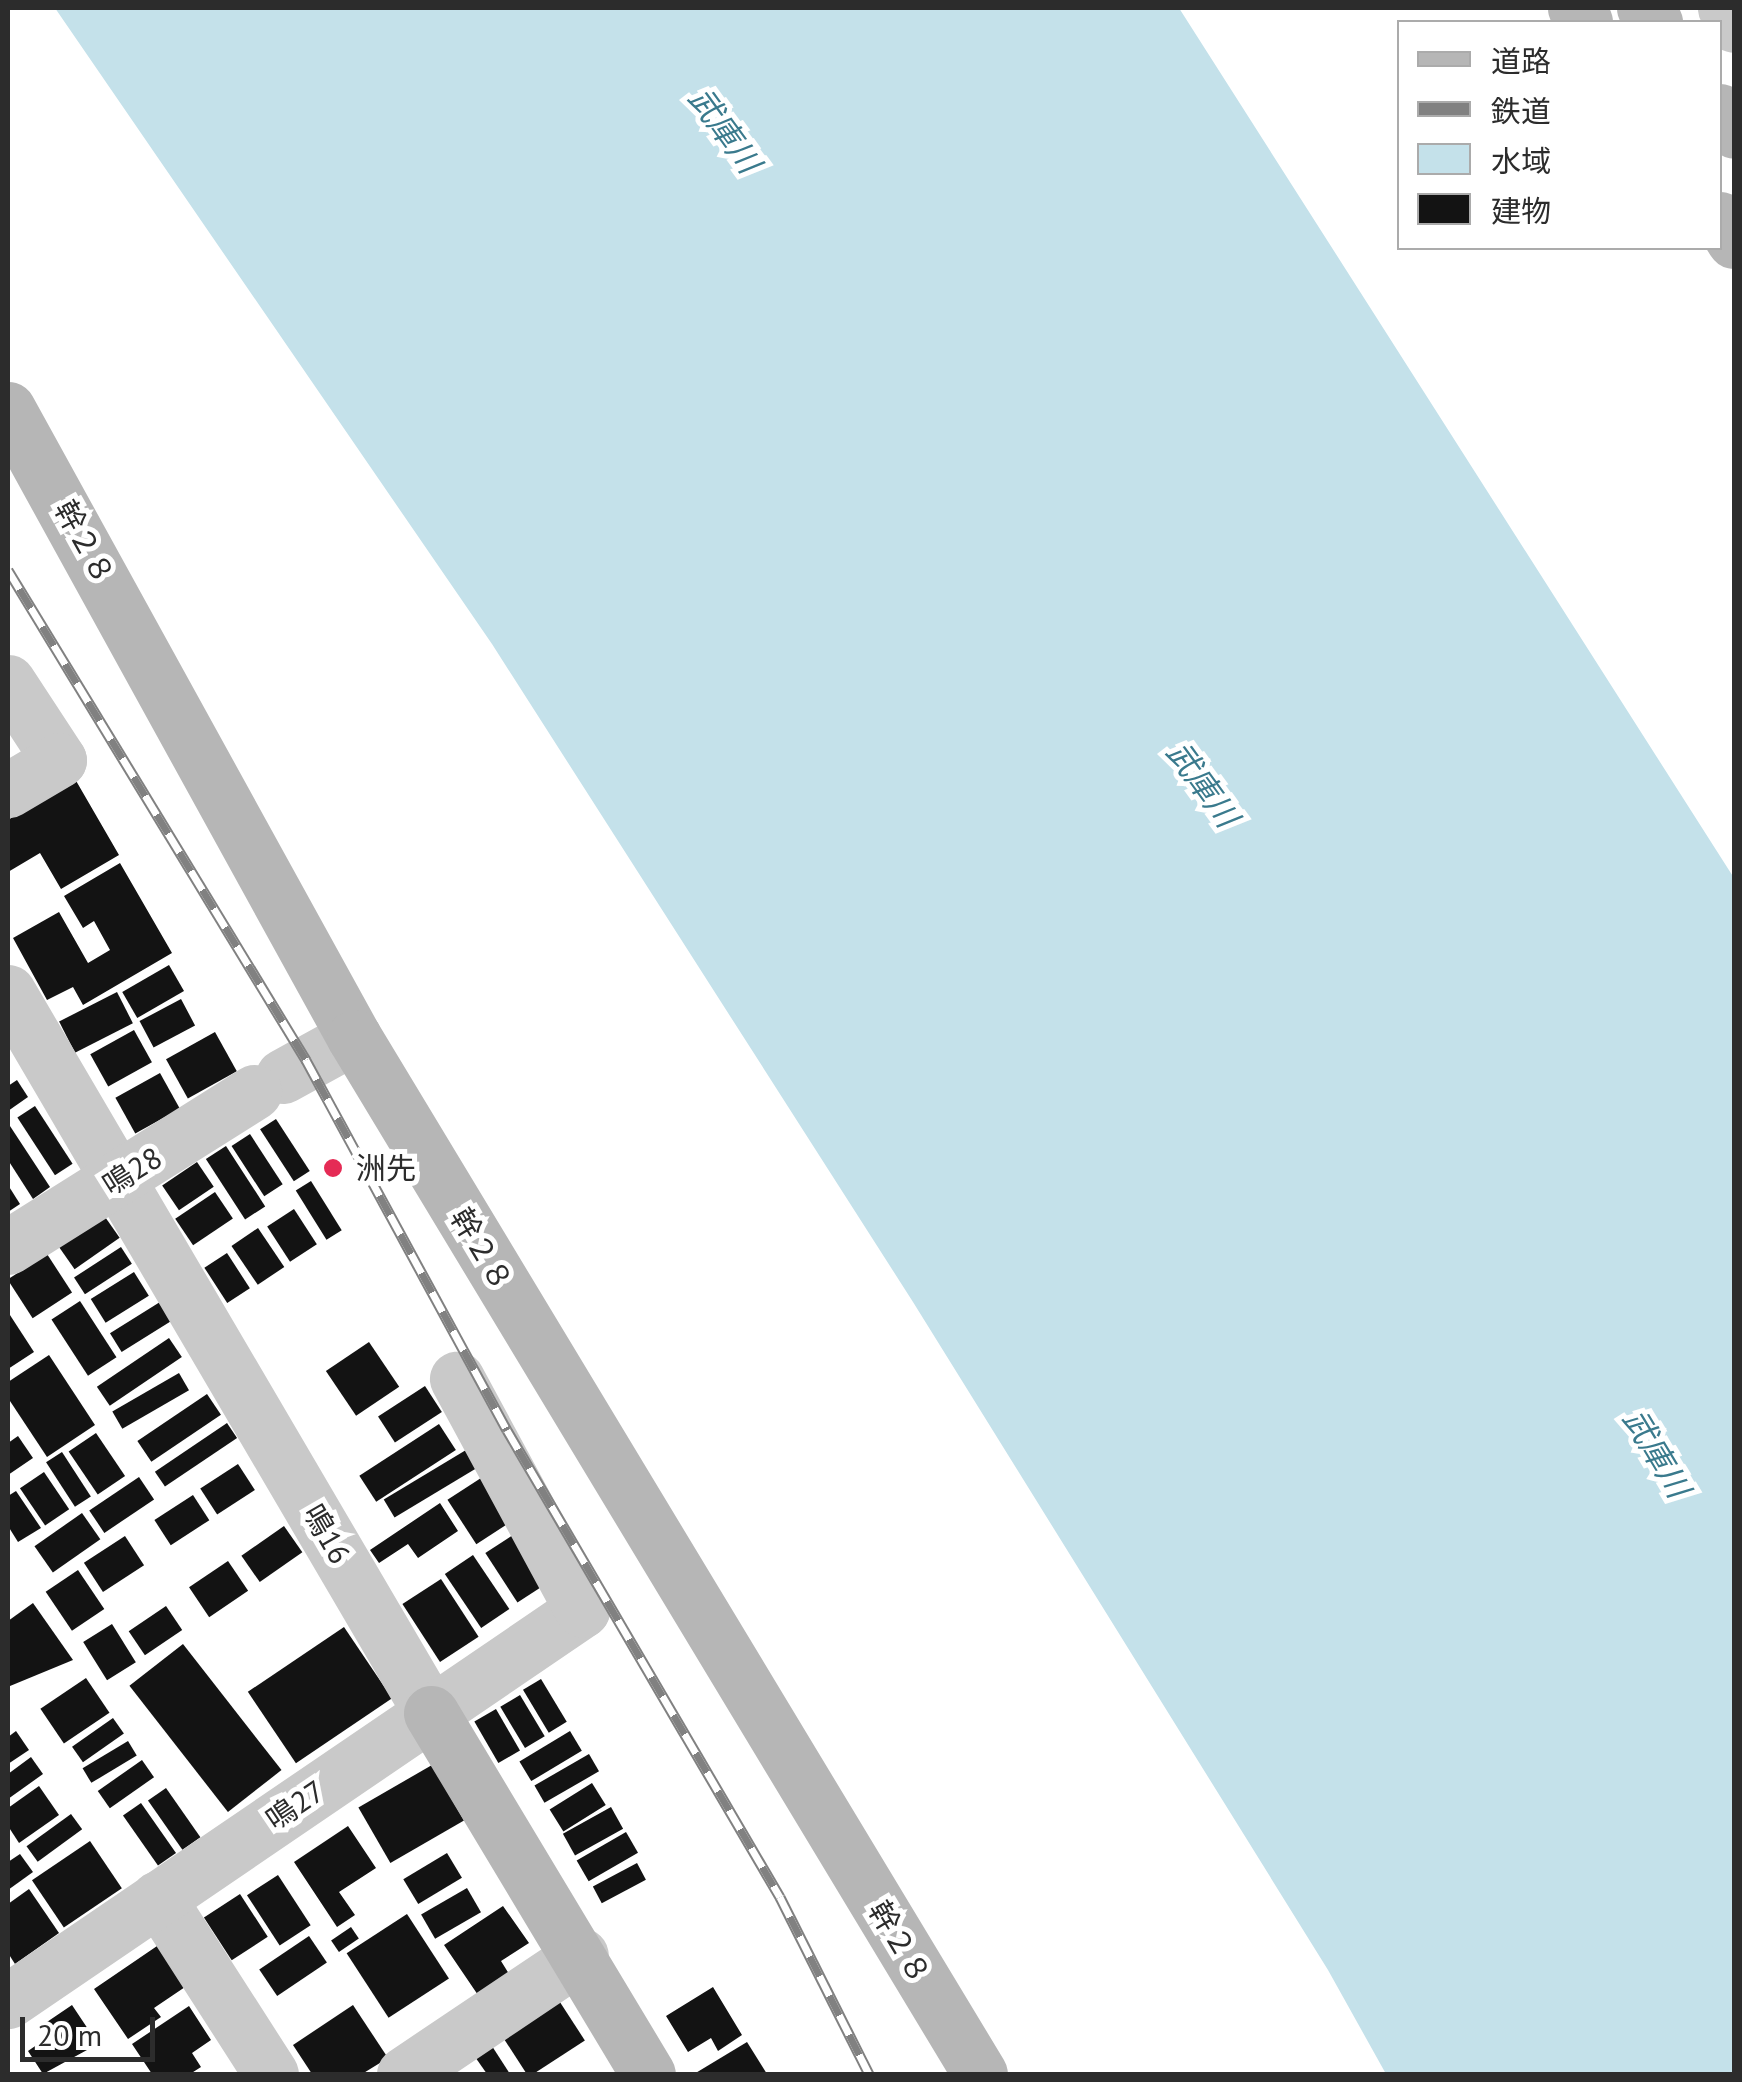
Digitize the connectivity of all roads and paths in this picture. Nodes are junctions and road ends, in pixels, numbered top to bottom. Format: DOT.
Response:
graph roads {
  1 [pos="1724,8"];
  2 [pos="1734,26"];
  3 [pos="8,409"];
  4 [pos="8,682"];
  5 [pos="8,790"];
  6 [pos="8,992"];
  7 [pos="354,1037"];
  8 [pos="119,1180"];
  9 [pos="8,1248"];
  10 [pos="456,1379"];
  11 [pos="431,1713"];
  12 [pos="158,1898"];
  13 [pos="581,1956"];
  14 [pos="8,2001"];
  15 [pos="272,2074"];
  16 [pos="404,2074"];
  17 [pos="648,2074"];
  18 [pos="980,2074"];
  1 -- 2 [label="street"];
  3 -- 7 [label="street, 幹２８"];
  4 -- 5 [label="street"];
  6 -- 8 [label="street, 鳴16"];
  7 -- 8 [label="street, 鳴28"];
  7 -- 18 [label="street, 幹２８"];
  8 -- 9 [label="street, 鳴28"];
  8 -- 11 [label="street, 鳴16"];
  10 -- 11 [label="street, 鳴27"];
  11 -- 12 [label="street, 鳴27"];
  11 -- 13 [label="street, 鳴16"];
  12 -- 14 [label="street, 鳴27"];
  12 -- 15 [label="street"];
  13 -- 16 [label="street"];
  13 -- 17 [label="street, 鳴16"];
}
